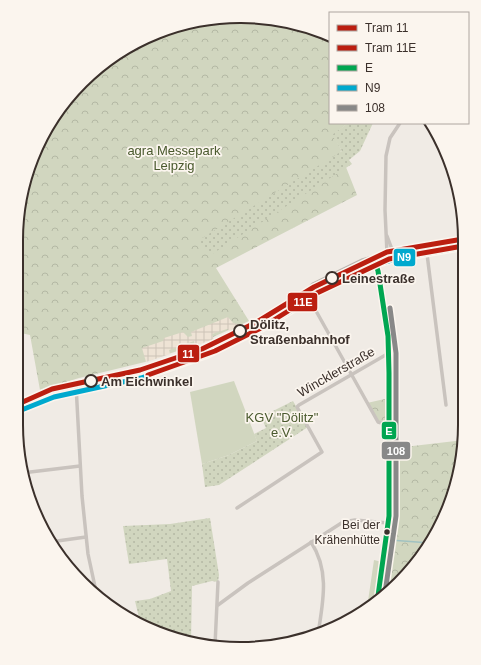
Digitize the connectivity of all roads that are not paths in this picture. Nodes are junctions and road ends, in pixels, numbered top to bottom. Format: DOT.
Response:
graph roads {
  1 [pos="399,124"];
  2 [pos="458,241"];
  3 [pos="426,246"];
  4 [pos="390,252"];
  5 [pos="374,259"];
  6 [pos="306,293"];
  7 [pos="389,353"];
  8 [pos="352,375"];
  9 [pos="76,385"];
  10 [pos="23,402"];
  11 [pos="446,405"];
  12 [pos="388,426"];
  13 [pos="80,466"];
  14 [pos="28,471"];
  15 [pos="237,508"];
  16 [pos="388,522"];
  17 [pos="86,536"];
  18 [pos="57,541"];
  19 [pos="311,542"];
  20 [pos="218,582"];
  21 [pos="95,586"];
  22 [pos="378,593"];
  23 [pos="218,605"];
  24 [pos="319,627"];
  25 [pos="215,640"];
  1 -- 4 [label="street"];
  2 -- 3 [label="main road"];
  3 -- 4 [label="main road"];
  3 -- 11 [label="street"];
  4 -- 5 [label="main road"];
  5 -- 6 [label="main road"];
  5 -- 7 [label="main road"];
  6 -- 8 [label="street"];
  6 -- 9 [label="main road"];
  7 -- 8 [label="street, Wincklerstraße"];
  7 -- 12 [label="main road"];
  8 -- 12 [label="street"];
  8 -- 15 [label="street, Wincklerstraße"];
  9 -- 10 [label="main road"];
  9 -- 13 [label="street"];
  12 -- 16 [label="main road"];
  13 -- 14 [label="street"];
  13 -- 17 [label="street"];
  16 -- 19 [label="street"];
  16 -- 22 [label="main road"];
  17 -- 18 [label="street"];
  17 -- 21 [label="street"];
  19 -- 23 [label="street"];
  19 -- 24 [label="street"];
  20 -- 23 [label="street"];
  23 -- 25 [label="street"];
}
